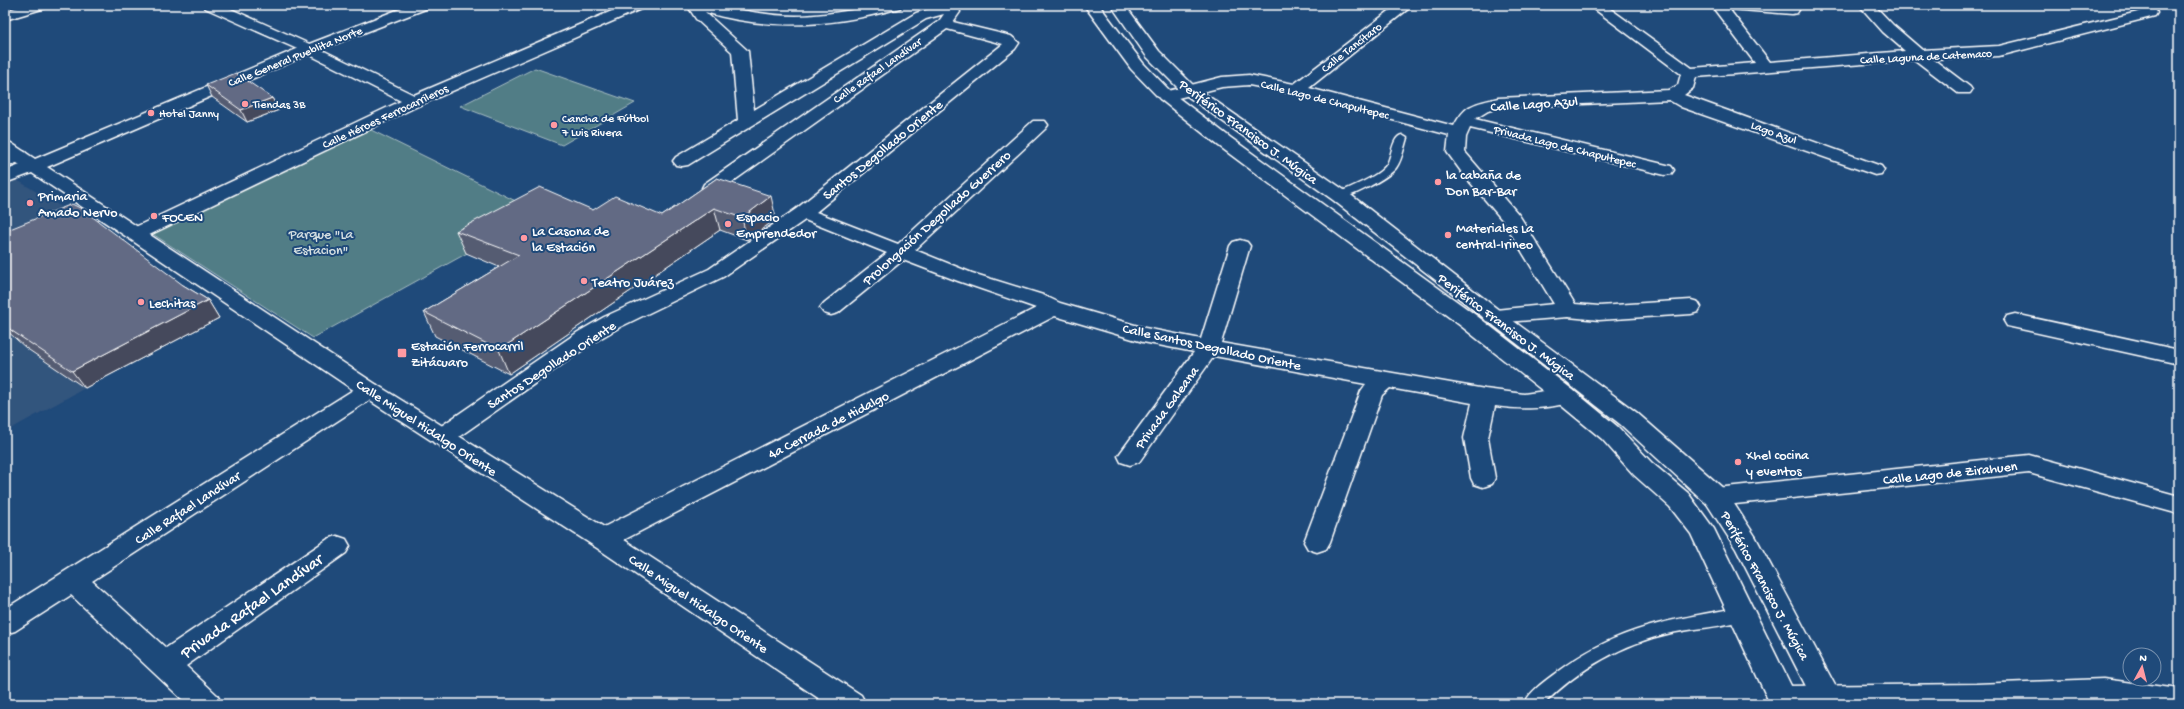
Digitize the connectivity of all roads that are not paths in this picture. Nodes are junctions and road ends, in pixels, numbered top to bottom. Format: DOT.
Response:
graph roads {
  1 [pos="40,5"];
  2 [pos="210,5"];
  3 [pos="423,5"];
  4 [pos="638,5"];
  5 [pos="693,5"];
  6 [pos="698,5"];
  7 [pos="895,5"];
  8 [pos="959,5"];
  9 [pos="1091,5"];
  10 [pos="1118,5"];
  11 [pos="1406,5"];
  12 [pos="1596,5"];
  13 [pos="1718,5"];
  14 [pos="1728,5"];
  15 [pos="1866,5"];
  16 [pos="2147,5"];
  17 [pos="1792,10"];
  18 [pos="5,16"];
  19 [pos="944,24"];
  20 [pos="309,49"];
  21 [pos="1919,55"];
  22 [pos="1766,67"];
  23 [pos="1688,73"];
  24 [pos="1189,90"];
  25 [pos="1297,90"];
  26 [pos="1964,90"];
  27 [pos="1672,95"];
  28 [pos="1166,96"];
  29 [pos="414,101"];
  30 [pos="747,122"];
  31 [pos="1039,125"];
  32 [pos="1462,127"];
  33 [pos="1402,138"];
  34 [pos="16,158"];
  35 [pos="682,161"];
  36 [pos="1666,170"];
  37 [pos="1875,170"];
  38 [pos="5,178"];
  39 [pos="711,188"];
  40 [pos="1340,196"];
  41 [pos="802,213"];
  42 [pos="136,234"];
  43 [pos="1240,246"];
  44 [pos="902,251"];
  45 [pos="1691,307"];
  46 [pos="831,308"];
  47 [pos="1053,308"];
  48 [pos="1568,310"];
  49 [pos="1493,316"];
  50 [pos="2015,321"];
  51 [pos="1209,348"];
  52 [pos="2179,357"];
  53 [pos="1386,379"];
  54 [pos="369,390"];
  55 [pos="1566,396"];
  56 [pos="1485,397"];
  57 [pos="442,437"];
  58 [pos="1130,456"];
  59 [pos="1483,478"];
  60 [pos="1716,497"];
  61 [pos="2179,505"];
  62 [pos="603,539"];
  63 [pos="1317,542"];
  64 [pos="337,546"];
  65 [pos="73,580"];
  66 [pos="1741,614"];
  67 [pos="5,623"];
  68 [pos="166,664"];
  69 [pos="2106,698"];
  70 [pos="1978,700"];
  71 [pos="1829,701"];
  72 [pos="1784,702"];
  73 [pos="2179,702"];
  74 [pos="207,704"];
  75 [pos="851,704"];
  76 [pos="1533,704"];
  1 -- 18 [label="street"];
  2 -- 20 [label="street"];
  3 -- 20 [label="street, Calle General Pueblita Norte"];
  4 -- 29 [label="street, Calle Héroes Ferrocarrileros"];
  5 -- 30 [label="street"];
  6 -- 7 [label="street"];
  8 -- 19 [label="street, Calle Rafael Landívar"];
  8 -- 30 [label="street"];
  9 -- 28 [label="street, Periférico Francisco J. Múgica"];
  10 -- 24 [label="street, Periférico Francisco J. Múgica"];
  11 -- 25 [label="street, Calle Tancítaro"];
  12 -- 23 [label="street"];
  13 -- 22 [label="street"];
  14 -- 17 [label="street"];
  15 -- 21 [label="street"];
  16 -- 21 [label="street, Calle Laguna de Catemaco"];
  19 -- 39 [label="street, Calle Rafael Landívar"];
  19 -- 41 [label="street, Santos Degollado Oriente"];
  20 -- 29 [label="street"];
  20 -- 34 [label="street, Calle General Pueblita Norte"];
  21 -- 22 [label="street, Calle Laguna de Catemaco"];
  21 -- 26 [label="street"];
  22 -- 23 [label="street, Calle Laguna de Catemaco"];
  23 -- 27 [label="street"];
  24 -- 25 [label="street, Calle Lago de Chapultepec"];
  24 -- 28 [label="street, Calle Lago de Chapultepec"];
  24 -- 40 [label="street, Periférico Francisco J. Múgica"];
  25 -- 32 [label="street, Calle Lago de Chapultepec"];
  27 -- 32 [label="street, Calle Lago Azul"];
  27 -- 37 [label="street, Lago Azul"];
  28 -- 55 [label="street, Periférico Francisco J. Múgica"];
  29 -- 42 [label="street, Calle Héroes Ferrocarrileros"];
  30 -- 35 [label="street"];
  31 -- 44 [label="street, Prolongación Degollado Guerrero"];
  32 -- 36 [label="street, Privada Lago de Chapultepec"];
  32 -- 48 [label="street"];
  33 -- 40 [label="lane"];
  34 -- 38 [label="street, Calle General Pueblita Norte"];
  34 -- 42 [label="street, Calle Miguel Hidalgo Oriente"];
  40 -- 49 [label="street, Periférico Francisco J. Múgica"];
  41 -- 44 [label="street, Calle Santos Degollado Oriente"];
  41 -- 57 [label="street, Santos Degollado Oriente"];
  42 -- 54 [label="street, Calle Miguel Hidalgo Oriente"];
  43 -- 51 [label="street, Privada Galeana"];
  44 -- 46 [label="street, Prolongación Degollado Guerrero"];
  44 -- 47 [label="street, Calle Santos Degollado Oriente"];
  45 -- 48 [label="street"];
  47 -- 51 [label="street, Calle Santos Degollado Oriente"];
  47 -- 62 [label="street, 4a Cerrada de Hidalgo"];
  48 -- 49 [label="street"];
  49 -- 60 [label="street, Periférico Francisco J. Múgica"];
  50 -- 52 [label="street"];
  51 -- 53 [label="street, Calle Santos Degollado Oriente"];
  51 -- 58 [label="street, Privada Galeana"];
  53 -- 56 [label="street, Calle Santos Degollado Oriente"];
  53 -- 63 [label="street"];
  54 -- 57 [label="street, Calle Miguel Hidalgo Oriente"];
  54 -- 65 [label="street, Calle Rafael Landívar"];
  55 -- 56 [label="street, Calle Santos Degollado Oriente"];
  55 -- 66 [label="street, Periférico Francisco J. Múgica"];
  56 -- 59 [label="street"];
  57 -- 62 [label="street, Calle Miguel Hidalgo Oriente"];
  60 -- 61 [label="street, Calle Lago de Zirahuen"];
  60 -- 71 [label="street, Periférico Francisco J. Múgica"];
  62 -- 75 [label="street, Calle Miguel Hidalgo Oriente"];
  64 -- 68 [label="street, Privada Rafael Landívar"];
  65 -- 67 [label="street, Calle Rafael Landívar"];
  65 -- 68 [label="street, Privada Rafael Landívar"];
  66 -- 72 [label="street, Periférico Francisco J. Múgica"];
  66 -- 76 [label="lane"];
  68 -- 74 [label="street, Privada Rafael Landívar"];
  69 -- 70 [label="street"];
  69 -- 73 [label="street"];
  70 -- 71 [label="street"];
  71 -- 72 [label="street"];
}
